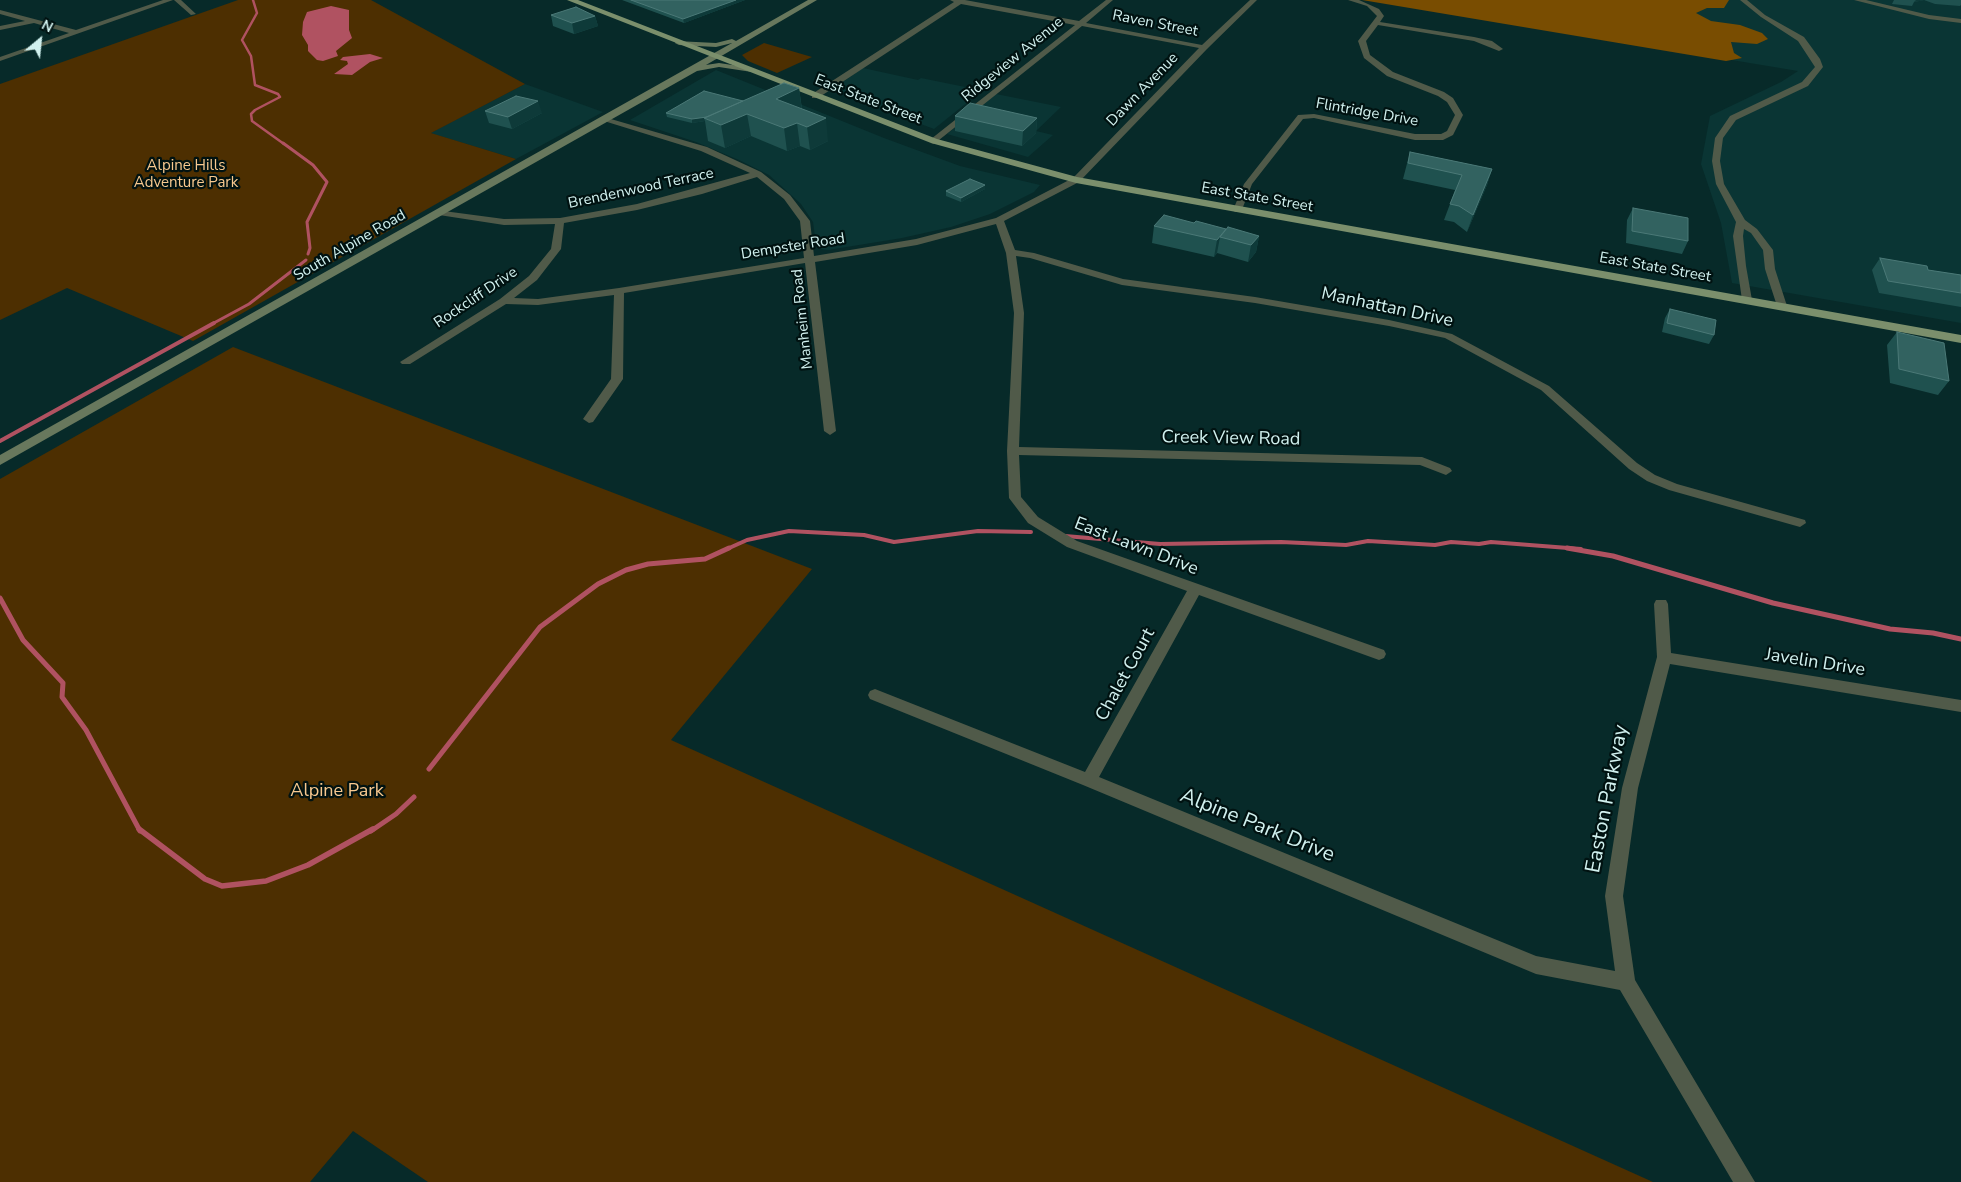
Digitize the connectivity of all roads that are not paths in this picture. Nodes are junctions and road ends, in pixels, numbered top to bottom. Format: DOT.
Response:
graph roads {
  1 [pos="170,0"];
  2 [pos="177,0"];
  3 [pos="571,0"];
  4 [pos="813,0"];
  5 [pos="959,0"];
  6 [pos="1110,0"];
  7 [pos="1254,0"];
  8 [pos="1354,0"];
  9 [pos="1743,0"];
  10 [pos="1857,0"];
  11 [pos="0,12"];
  12 [pos="194,14"];
  13 [pos="36,21"];
  14 [pos="1961,21"];
  15 [pos="1376,23"];
  16 [pos="1081,24"];
  17 [pos="0,28"];
  18 [pos="78,33"];
  19 [pos="749,36"];
  20 [pos="679,43"];
  21 [pos="1204,47"];
  22 [pos="1499,49"];
  23 [pos="714,56"];
  24 [pos="0,60"];
  25 [pos="749,70"];
  26 [pos="682,75"];
  27 [pos="815,96"];
  28 [pos="607,119"];
  29 [pos="934,141"];
  30 [pos="758,174"];
  31 [pos="1076,180"];
  32 [pos="1238,210"];
  33 [pos="439,212"];
  34 [pos="999,220"];
  35 [pos="560,221"];
  36 [pos="1741,222"];
  37 [pos="1012,253"];
  38 [pos="811,258"];
  39 [pos="619,291"];
  40 [pos="1747,300"];
  41 [pos="504,301"];
  42 [pos="1782,306"];
  43 [pos="1961,339"];
  44 [pos="406,362"];
  45 [pos="589,419"];
  46 [pos="830,431"];
  47 [pos="1013,451"];
  48 [pos="0,461"];
  49 [pos="1446,471"];
  50 [pos="1800,523"];
  51 [pos="1195,588"];
  52 [pos="1662,604"];
  53 [pos="1379,654"];
  54 [pos="1664,657"];
  55 [pos="875,695"];
  56 [pos="1961,706"];
  57 [pos="1089,780"];
  58 [pos="1626,982"];
  59 [pos="1745,1182"];
  1 -- 18 [label="street"];
  2 -- 12 [label="street"];
  3 -- 20 [label="main road, East State Street"];
  4 -- 19 [label="main road"];
  5 -- 16 [label="street, Raven Street"];
  5 -- 27 [label="street"];
  6 -- 16 [label="street, Ridgeview Avenue"];
  7 -- 21 [label="street, Dawn Avenue"];
  8 -- 15 [label="street"];
  9 -- 36 [label="street"];
  10 -- 14 [label="street"];
  11 -- 13 [label="street"];
  13 -- 17 [label="street"];
  13 -- 18 [label="street"];
  15 -- 22 [label="street"];
  15 -- 32 [label="street, Flintridge Drive"];
  16 -- 21 [label="street, Raven Street"];
  16 -- 29 [label="street, Ridgeview Avenue"];
  18 -- 24 [label="street"];
  19 -- 20 [label="main road"];
  19 -- 23 [label="main road, South Alpine Road"];
  19 -- 25 [label="main road"];
  20 -- 23 [label="main road, East State Street"];
  20 -- 26 [label="main road"];
  21 -- 31 [label="street, Dawn Avenue"];
  23 -- 25 [label="main road, East State Street"];
  23 -- 26 [label="main road, South Alpine Road"];
  25 -- 26 [label="main road"];
  25 -- 27 [label="main road, East State Street"];
  26 -- 28 [label="main road, South Alpine Road"];
  27 -- 29 [label="main road, East State Street"];
  28 -- 30 [label="street, Manheim Road"];
  28 -- 33 [label="main road, South Alpine Road"];
  29 -- 31 [label="main road, East State Street"];
  30 -- 35 [label="street, Brendenwood Terrace"];
  30 -- 38 [label="street, Manheim Road"];
  31 -- 32 [label="main road, East State Street"];
  31 -- 34 [label="street, Dempster Road"];
  32 -- 40 [label="main road, East State Street"];
  33 -- 35 [label="street, Brendenwood Terrace"];
  33 -- 48 [label="main road, South Alpine Road"];
  34 -- 37 [label="street, East Lawn Drive"];
  34 -- 38 [label="street, Dempster Road"];
  35 -- 41 [label="street, Rockcliff Drive"];
  36 -- 40 [label="street"];
  36 -- 42 [label="street"];
  37 -- 47 [label="street, East Lawn Drive"];
  37 -- 50 [label="street, Manhattan Drive"];
  38 -- 39 [label="street, Dempster Road"];
  38 -- 46 [label="street, Manheim Road"];
  39 -- 41 [label="street, Dempster Road"];
  39 -- 45 [label="street"];
  40 -- 42 [label="main road, East State Street"];
  41 -- 44 [label="street, Rockcliff Drive"];
  42 -- 43 [label="main road, East State Street"];
  47 -- 49 [label="street, Creek View Road"];
  47 -- 51 [label="street, East Lawn Drive"];
  51 -- 53 [label="street, East Lawn Drive"];
  51 -- 57 [label="street, Chalet Court"];
  52 -- 54 [label="street, Easton Parkway"];
  54 -- 56 [label="street, Javelin Drive"];
  54 -- 58 [label="street, Easton Parkway"];
  55 -- 57 [label="street, Alpine Park Drive"];
  57 -- 58 [label="street, Alpine Park Drive"];
  58 -- 59 [label="street, Easton Parkway"];
}
